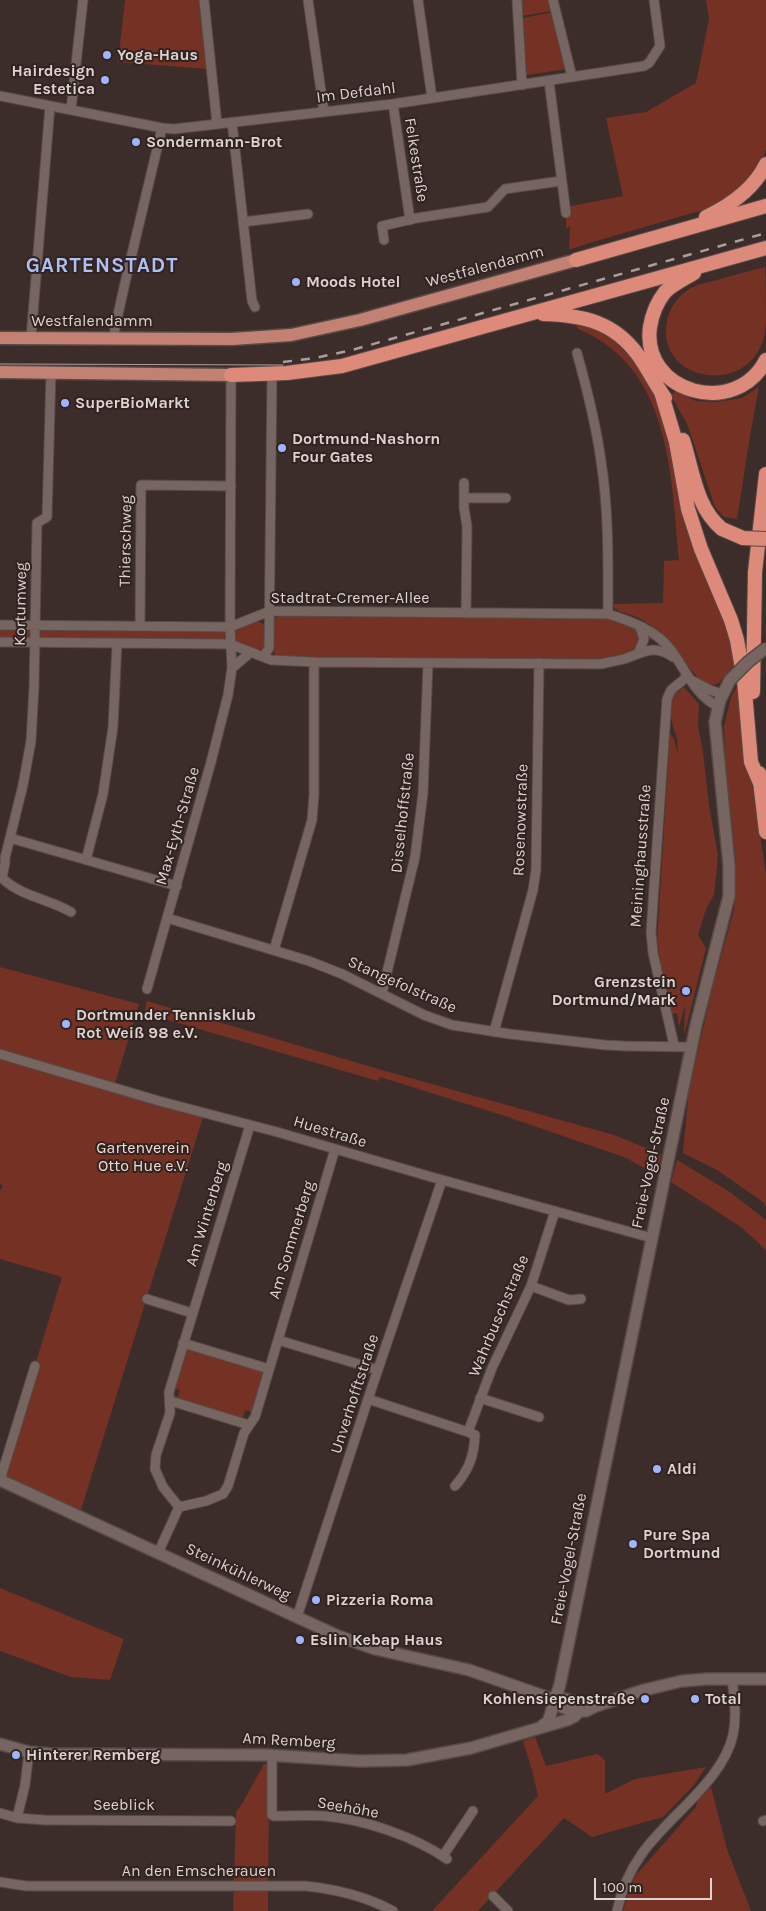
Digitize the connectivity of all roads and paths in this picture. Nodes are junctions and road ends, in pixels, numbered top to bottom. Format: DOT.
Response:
graph roads {
  1 [pos="83,0"];
  2 [pos="204,0"];
  3 [pos="308,0"];
  4 [pos="418,0"];
  5 [pos="517,0"];
  6 [pos="553,0"];
  7 [pos="654,0"];
  8 [pos="572,77"];
  9 [pos="549,81"];
  10 [pos="522,84"];
  11 [pos="0,96"];
  12 [pos="432,98"];
  13 [pos="392,104"];
  14 [pos="50,106"];
  15 [pos="71,110"];
  16 [pos="324,112"];
  17 [pos="232,122"];
  18 [pos="217,124"];
  19 [pos="162,128"];
  20 [pos="766,164"];
  21 [pos="561,181"];
  22 [pos="766,206"];
  23 [pos="566,213"];
  24 [pos="308,214"];
  25 [pos="410,220"];
  26 [pos="243,222"];
  27 [pos="691,227"];
  28 [pos="384,240"];
  29 [pos="766,248"];
  30 [pos="576,260"];
  31 [pos="712,263"];
  32 [pos="255,307"];
  33 [pos="528,313"];
  34 [pos="0,338"];
  35 [pos="31,338"];
  36 [pos="114,339"];
  37 [pos="577,353"];
  38 [pos="766,360"];
  39 [pos="0,372"];
  40 [pos="51,372"];
  41 [pos="272,374"];
  42 [pos="231,375"];
  43 [pos="661,392"];
  44 [pos="766,474"];
  45 [pos="464,483"];
  46 [pos="231,486"];
  47 [pos="464,498"];
  48 [pos="506,498"];
  49 [pos="766,539"];
  50 [pos="270,611"];
  51 [pos="466,613"];
  52 [pos="608,614"];
  53 [pos="0,625"];
  54 [pos="35,626"];
  55 [pos="140,626"];
  56 [pos="640,626"];
  57 [pos="230,627"];
  58 [pos="0,642"];
  59 [pos="35,642"];
  60 [pos="117,644"];
  61 [pos="230,644"];
  62 [pos="766,648"];
  63 [pos="251,652"];
  64 [pos="638,654"];
  65 [pos="263,657"];
  66 [pos="677,660"];
  67 [pos="314,662"];
  68 [pos="428,663"];
  69 [pos="539,663"];
  70 [pos="232,668"];
  71 [pos="690,677"];
  72 [pos="722,694"];
  73 [pos="717,706"];
  74 [pos="760,782"];
  75 [pos="766,832"];
  76 [pos="10,838"];
  77 [pos="2,857"];
  78 [pos="86,860"];
  79 [pos="177,886"];
  80 [pos="71,912"];
  81 [pos="167,918"];
  82 [pos="274,950"];
  83 [pos="147,989"];
  84 [pos="382,992"];
  85 [pos="494,1032"];
  86 [pos="674,1046"];
  87 [pos="692,1047"];
  88 [pos="0,1054"];
  89 [pos="250,1125"];
  90 [pos="336,1150"];
  91 [pos="442,1180"];
  92 [pos="555,1211"];
  93 [pos="652,1238"];
  94 [pos="531,1286"];
  95 [pos="147,1299"];
  96 [pos="581,1299"];
  97 [pos="192,1312"];
  98 [pos="278,1340"];
  99 [pos="184,1343"];
  100 [pos="35,1366"];
  101 [pos="269,1369"];
  102 [pos="378,1370"];
  103 [pos="480,1398"];
  104 [pos="368,1399"];
  105 [pos="171,1402"];
  106 [pos="539,1417"];
  107 [pos="249,1425"];
  108 [pos="468,1432"];
  109 [pos="0,1480"];
  110 [pos="455,1486"];
  111 [pos="179,1507"];
  112 [pos="158,1553"];
  113 [pos="298,1617"];
  114 [pos="732,1678"];
  115 [pos="766,1679"];
  116 [pos="555,1700"];
  117 [pos="596,1706"];
  118 [pos="579,1711"];
  119 [pos="543,1726"];
  120 [pos="0,1744"];
  121 [pos="29,1752"];
  122 [pos="272,1755"];
  123 [pos="473,1811"];
  124 [pos="0,1813"];
  125 [pos="17,1818"];
  126 [pos="231,1821"];
  127 [pos="0,1882"];
  128 [pos="493,1896"];
  129 [pos="393,1911"];
  130 [pos="508,1911"];
  131 [pos="617,1911"];
  1 -- 15 [label="street"];
  2 -- 18 [label="street"];
  3 -- 16 [label="street"];
  4 -- 12 [label="street, Felkestraße"];
  5 -- 10 [label="street"];
  6 -- 8 [label="street"];
  7 -- 8 [label="street, Im Defdahl"];
  8 -- 9 [label="street, Im Defdahl"];
  9 -- 10 [label="street, Im Defdahl"];
  9 -- 21 [label="street"];
  10 -- 12 [label="street, Im Defdahl"];
  11 -- 14 [label="street, Im Defdahl"];
  12 -- 13 [label="street, Im Defdahl"];
  13 -- 16 [label="street, Im Defdahl"];
  13 -- 25 [label="street, Felkestraße"];
  14 -- 15 [label="street, Im Defdahl"];
  14 -- 35 [label="street"];
  15 -- 19 [label="street, Im Defdahl"];
  16 -- 17 [label="street, Im Defdahl"];
  17 -- 18 [label="street, Im Defdahl"];
  17 -- 26 [label="street"];
  18 -- 19 [label="street, Im Defdahl"];
  19 -- 36 [label="street"];
  20 -- 27 [label="highway"];
  21 -- 23 [label="street"];
  21 -- 25 [label="street"];
  22 -- 27 [label="highway, Westfalendamm"];
  24 -- 26 [label="street"];
  25 -- 28 [label="street"];
  26 -- 32 [label="street"];
  27 -- 30 [label="highway, Westfalendamm"];
  29 -- 31 [label="highway"];
  30 -- 36 [label="main road, Westfalendamm"];
  31 -- 33 [label="highway"];
  31 -- 38 [label="highway"];
  33 -- 41 [label="highway"];
  33 -- 43 [label="highway"];
  34 -- 35 [label="main road, Westfalendamm"];
  35 -- 36 [label="main road, Westfalendamm"];
  37 -- 52 [label="street"];
  39 -- 40 [label="main road"];
  40 -- 42 [label="main road"];
  40 -- 54 [label="street, Kortumweg"];
  41 -- 42 [label="highway"];
  41 -- 50 [label="street"];
  42 -- 46 [label="street, Max-Eyth-Straße"];
  43 -- 49 [label="highway, bridge"];
  43 -- 74 [label="highway"];
  44 -- 74 [label="highway"];
  45 -- 47 [label="street"];
  46 -- 55 [label="street, Thierschweg"];
  46 -- 57 [label="street, Max-Eyth-Straße"];
  47 -- 48 [label="street"];
  47 -- 51 [label="street"];
  50 -- 51 [label="street, Stadtrat-Cremer-Allee"];
  50 -- 57 [label="street, Stadtrat-Cremer-Allee"];
  50 -- 65 [label="street"];
  51 -- 52 [label="street, Stadtrat-Cremer-Allee"];
  52 -- 56 [label="street, Stadtrat-Cremer-Allee"];
  53 -- 54 [label="street, Stadtrat-Cremer-Allee"];
  54 -- 55 [label="street, Stadtrat-Cremer-Allee"];
  54 -- 59 [label="street, Kortumweg"];
  55 -- 57 [label="street, Stadtrat-Cremer-Allee"];
  56 -- 64 [label="street"];
  56 -- 66 [label="street, Stadtrat-Cremer-Allee"];
  57 -- 61 [label="street, Max-Eyth-Straße"];
  58 -- 59 [label="street, Stadtrat-Cremer-Allee"];
  59 -- 60 [label="street, Stadtrat-Cremer-Allee"];
  59 -- 76 [label="street, Kortumweg"];
  60 -- 61 [label="street, Stadtrat-Cremer-Allee"];
  60 -- 78 [label="street"];
  61 -- 63 [label="street, Stadtrat-Cremer-Allee"];
  61 -- 70 [label="street, Max-Eyth-Straße"];
  62 -- 72 [label="street, Freie-Vogel-Straße, bridge"];
  63 -- 65 [label="street, Stadtrat-Cremer-Allee"];
  63 -- 70 [label="street"];
  64 -- 66 [label="street, Stadtrat-Cremer-Allee"];
  64 -- 69 [label="street, Stadtrat-Cremer-Allee"];
  65 -- 67 [label="street, Stadtrat-Cremer-Allee"];
  66 -- 71 [label="street, Stadtrat-Cremer-Allee"];
  67 -- 68 [label="street, Stadtrat-Cremer-Allee"];
  67 -- 82 [label="street"];
  68 -- 69 [label="street, Stadtrat-Cremer-Allee"];
  68 -- 84 [label="street, Disselhoffstraße"];
  69 -- 85 [label="street, Rosenowstraße"];
  70 -- 79 [label="street, Max-Eyth-Straße"];
  71 -- 72 [label="street, Stadtrat-Cremer-Allee"];
  71 -- 73 [label="street, Stadtrat-Cremer-Allee"];
  71 -- 86 [label="street, Meininghausstraße"];
  72 -- 73 [label="street, Freie-Vogel-Straße"];
  73 -- 87 [label="street, Freie-Vogel-Straße"];
  74 -- 75 [label="highway"];
  76 -- 77 [label="street, Kortumweg"];
  76 -- 78 [label="street"];
  77 -- 80 [label="street, Kortumweg"];
  78 -- 79 [label="street"];
  79 -- 81 [label="street, Max-Eyth-Straße"];
  81 -- 82 [label="street, Stangefolstraße"];
  81 -- 83 [label="street, Max-Eyth-Straße"];
  82 -- 84 [label="street, Stangefolstraße"];
  84 -- 85 [label="street, Stangefolstraße"];
  85 -- 86 [label="street, Stangefolstraße"];
  86 -- 87 [label="street, Stangefolstraße"];
  87 -- 93 [label="street, Freie-Vogel-Straße"];
  88 -- 89 [label="street, Huestraße"];
  89 -- 90 [label="street, Huestraße"];
  89 -- 97 [label="street, Am Winterberg"];
  90 -- 91 [label="street, Huestraße"];
  90 -- 98 [label="street, Am Sommerberg"];
  91 -- 92 [label="street, Huestraße"];
  91 -- 102 [label="street, Unverhofftstraße"];
  92 -- 93 [label="street, Huestraße"];
  92 -- 94 [label="street, Wahrbuschstraße"];
  93 -- 116 [label="street, Freie-Vogel-Straße"];
  94 -- 96 [label="street"];
  94 -- 103 [label="street, Wahrbuschstraße"];
  95 -- 97 [label="street"];
  97 -- 99 [label="street, Am Winterberg"];
  98 -- 101 [label="street, Am Sommerberg"];
  98 -- 102 [label="street"];
  99 -- 101 [label="street"];
  99 -- 105 [label="street, Am Winterberg"];
  100 -- 109 [label="street, Steinkühlerweg"];
  101 -- 107 [label="street, Am Sommerberg"];
  102 -- 104 [label="street, Unverhofftstraße"];
  103 -- 106 [label="street"];
  103 -- 108 [label="street, Wahrbuschstraße"];
  104 -- 108 [label="street"];
  104 -- 113 [label="street, Unverhofftstraße"];
  105 -- 107 [label="street"];
  105 -- 111 [label="street, Am Winterberg"];
  107 -- 111 [label="street, Am Sommerberg"];
  108 -- 110 [label="street"];
  109 -- 112 [label="street, Steinkühlerweg"];
  111 -- 112 [label="street"];
  112 -- 113 [label="street, Steinkühlerweg"];
  113 -- 116 [label="street, Steinkühlerweg"];
  114 -- 115 [label="street"];
  114 -- 117 [label="street"];
  114 -- 131 [label="street"];
  116 -- 117 [label="street"];
  116 -- 118 [label="street"];
  116 -- 119 [label="street"];
  117 -- 118 [label="street"];
  118 -- 119 [label="street, Am Remberg"];
  119 -- 122 [label="street, Am Remberg"];
  120 -- 121 [label="street, Am Remberg"];
  121 -- 122 [label="street, Am Remberg"];
  121 -- 125 [label="street"];
  122 -- 123 [label="street, Seehöhe"];
  124 -- 125 [label="street, Seeblick"];
  125 -- 126 [label="street, Seeblick"];
  127 -- 129 [label="street, An den Emscherauen"];
  128 -- 130 [label="street"];
}
